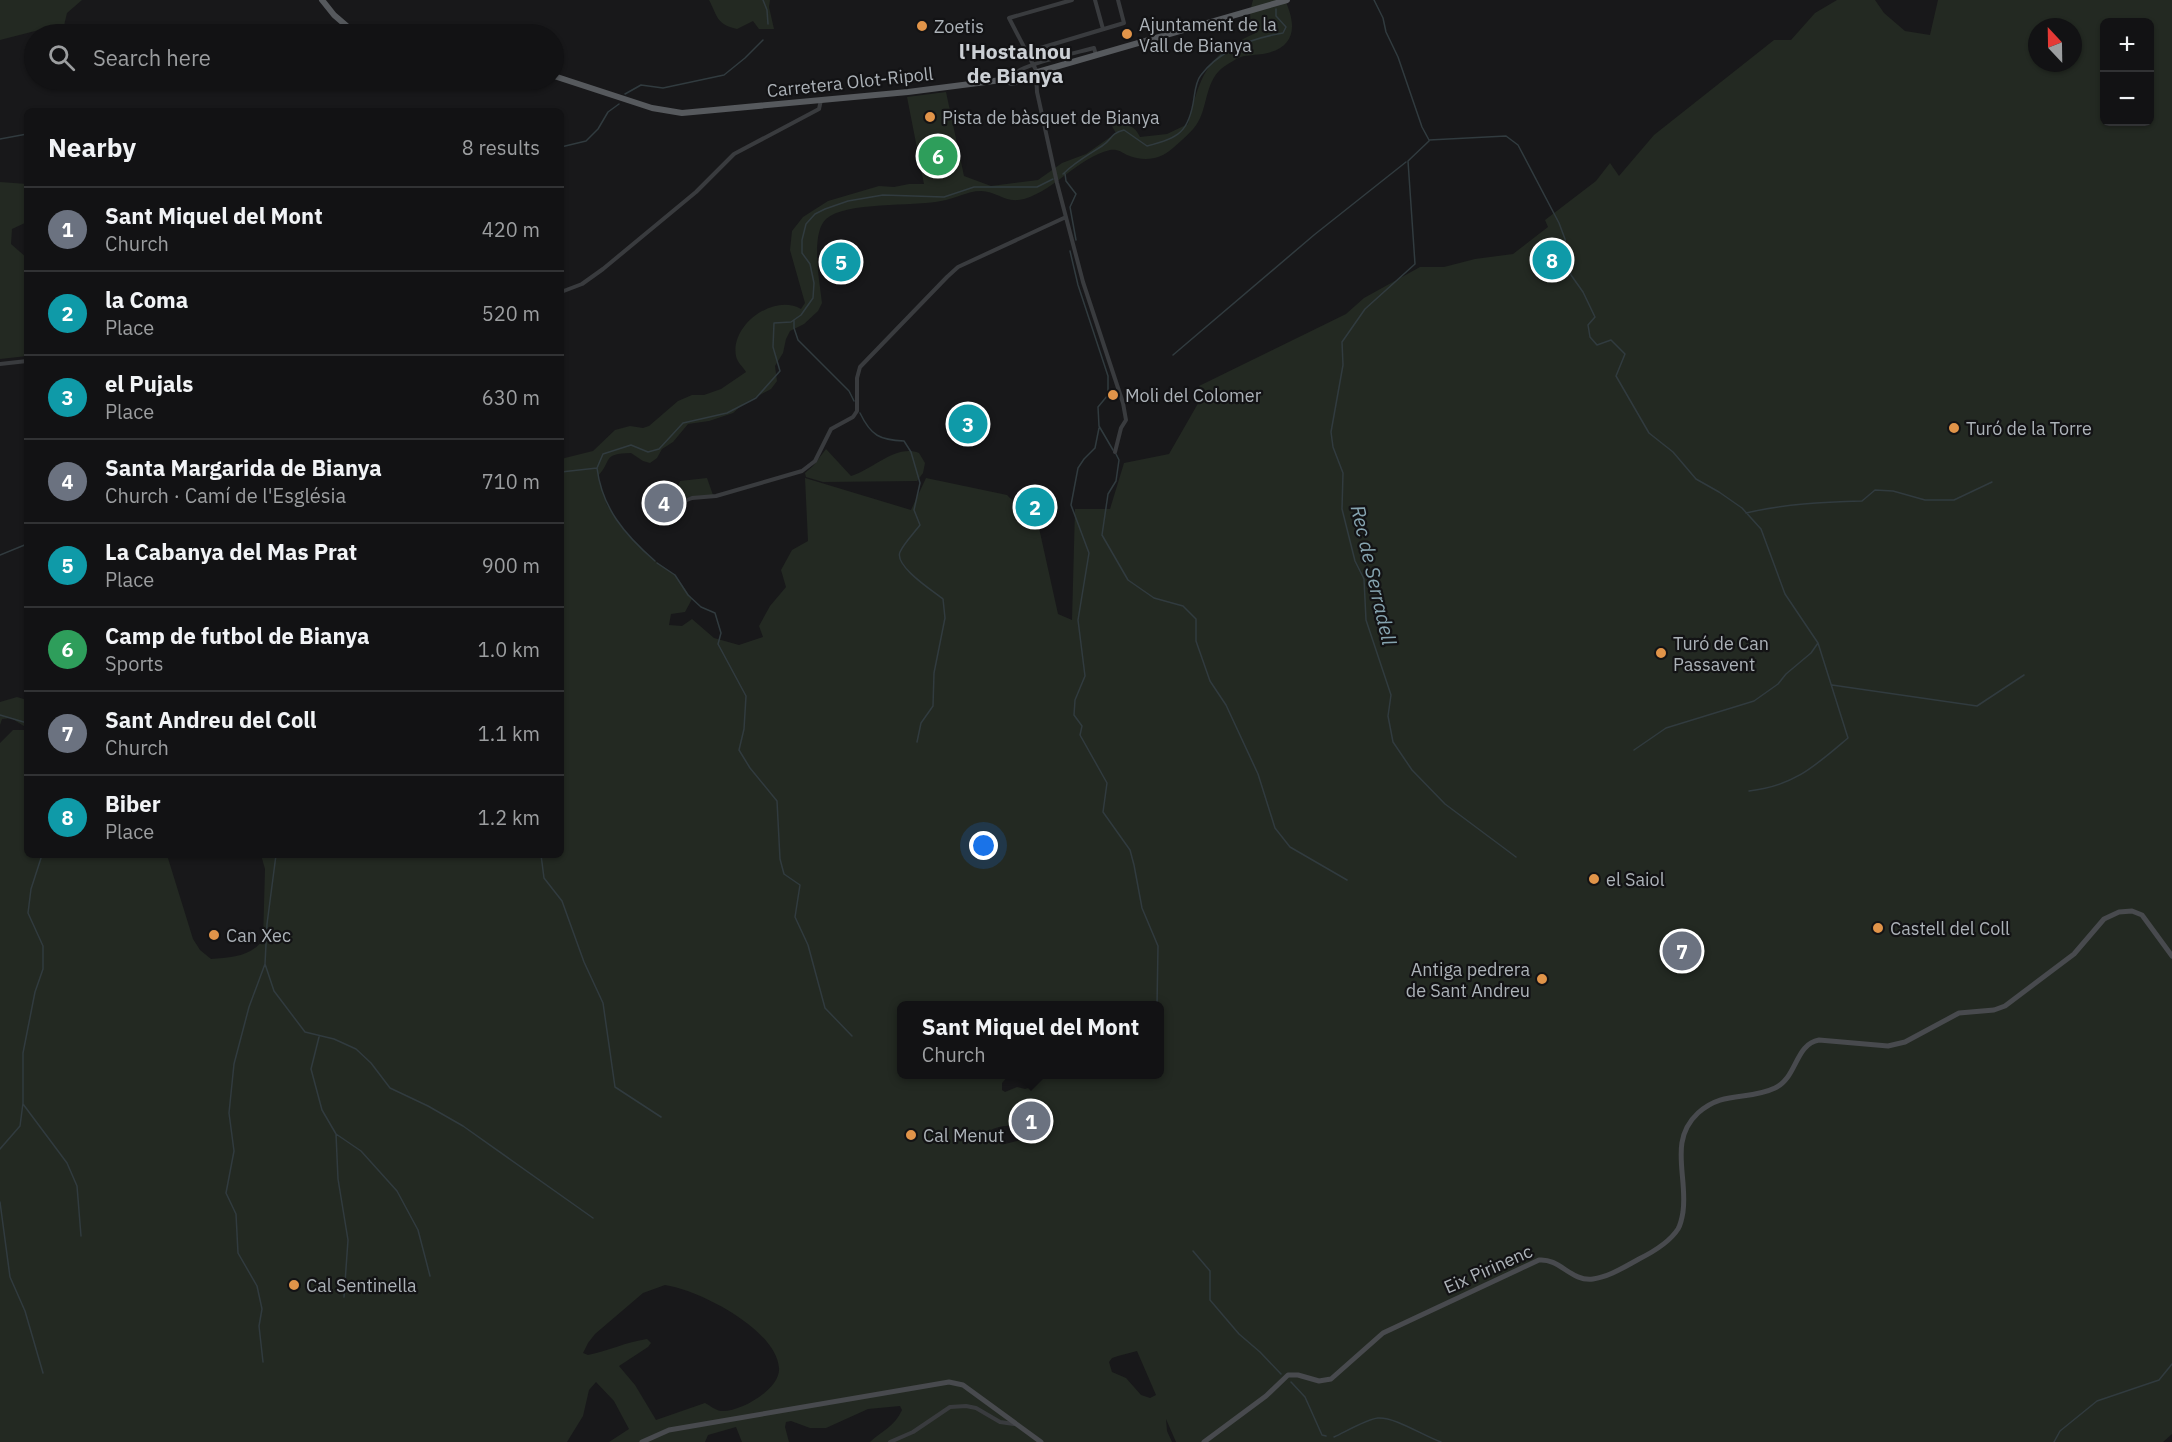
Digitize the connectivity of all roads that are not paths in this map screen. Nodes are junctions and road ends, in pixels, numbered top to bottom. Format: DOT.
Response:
graph roads {
  1 [pos="322,0"];
  2 [pos="1048,0"];
  3 [pos="1072,0"];
  4 [pos="1095,0"];
  5 [pos="1118,0"];
  6 [pos="1285,1"];
  7 [pos="1043,8"];
  8 [pos="344,24"];
  9 [pos="1103,29"];
  10 [pos="1026,52"];
  11 [pos="1096,56"];
  12 [pos="1029,58"];
  13 [pos="1034,64"];
  14 [pos="1028,67"];
  15 [pos="1035,74"];
  16 [pos="564,79"];
  17 [pos="1008,79"];
  18 [pos="999,80"];
  19 [pos="821,100"];
  20 [pos="1066,217"];
  21 [pos="564,291"];
  22 [pos="24,361"];
  23 [pos="0,364"];
  24 [pos="1115,452"];
  25 [pos="682,502"];
  26 [pos="2172,956"];
  27 [pos="1015,1424"];
  28 [pos="642,1442"];
  29 [pos="890,1442"];
  30 [pos="1041,1442"];
  31 [pos="1204,1442"];
  1 -- 8 [label="main road"];
  2 -- 7 [label="street"];
  3 -- 7 [label="street"];
  4 -- 9 [label="street"];
  5 -- 9 [label="street"];
  6 -- 11 [label="main road, Carretera Olot-Ripoll"];
  7 -- 10 [label="street"];
  9 -- 10 [label="street"];
  10 -- 12 [label="street"];
  11 -- 13 [label="street"];
  11 -- 15 [label="main road, Carretera Olot-Ripoll"];
  12 -- 13 [label="street"];
  12 -- 14 [label="street"];
  13 -- 14 [label="street"];
  13 -- 15 [label="street"];
  14 -- 15 [label="street"];
  14 -- 17 [label="street"];
  15 -- 17 [label="main road, Carretera Olot-Ripoll"];
  15 -- 18 [label="street"];
  15 -- 20 [label="street"];
  16 -- 19 [label="main road, Carretera Olot-Ripoll"];
  17 -- 18 [label="main road, Carretera Olot-Ripoll"];
  18 -- 19 [label="main road, Carretera Olot-Ripoll"];
  19 -- 21 [label="street"];
  20 -- 24 [label="street"];
  20 -- 25 [label="street"];
  22 -- 23 [label="street"];
  26 -- 31 [label="main road, Eix Pirinenc"];
  27 -- 28 [label="main road"];
  27 -- 29 [label="street"];
  27 -- 30 [label="main road"];
}
